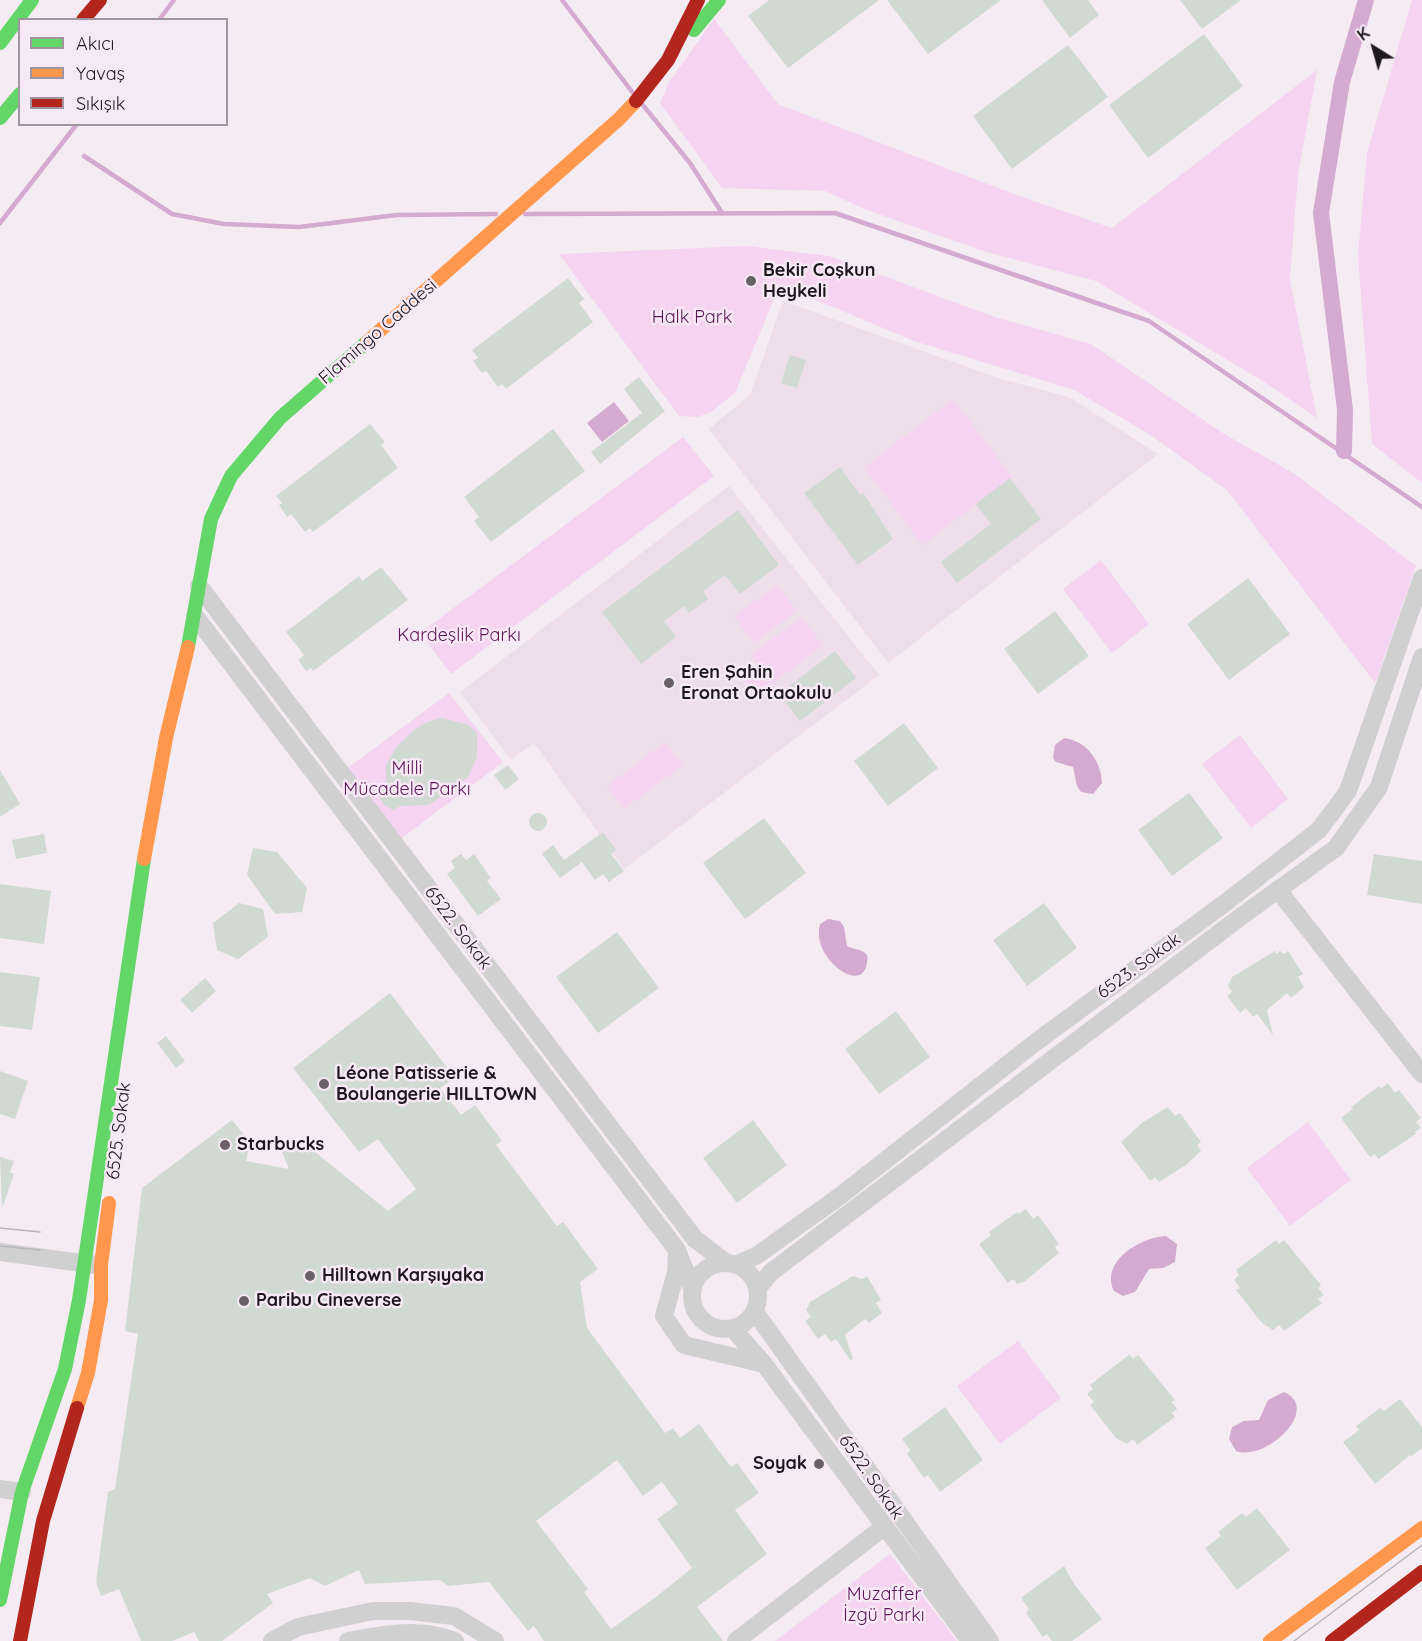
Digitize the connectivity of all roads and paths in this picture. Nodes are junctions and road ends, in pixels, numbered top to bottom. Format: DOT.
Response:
graph roads {
  1 [pos="32,0"];
  2 [pos="91,0"];
  3 [pos="100,0"];
  4 [pos="698,0"];
  5 [pos="719,0"];
  6 [pos="19,18"];
  7 [pos="78,18"];
  8 [pos="85,18"];
  9 [pos="18,19"];
  10 [pos="0,43"];
  11 [pos="674,49"];
  12 [pos="18,96"];
  13 [pos="0,118"];
  14 [pos="1422,578"];
  15 [pos="199,586"];
  16 [pos="195,616"];
  17 [pos="1422,657"];
  18 [pos="180,739"];
  19 [pos="1278,890"];
  20 [pos="154,891"];
  21 [pos="1422,1074"];
  22 [pos="123,1104"];
  23 [pos="111,1191"];
  24 [pos="677,1250"];
  25 [pos="0,1252"];
  26 [pos="731,1263"];
  27 [pos="82,1264"];
  28 [pos="101,1265"];
  29 [pos="692,1288"];
  30 [pos="758,1288"];
  31 [pos="755,1312"];
  32 [pos="732,1329"];
  33 [pos="764,1364"];
  34 [pos="0,1489"];
  35 [pos="22,1492"];
  36 [pos="884,1527"];
  37 [pos="1422,1528"];
  38 [pos="1422,1572"];
  39 [pos="1353,1580"];
  40 [pos="0,1600"];
  41 [pos="1375,1607"];
  42 [pos="20,1641"];
  43 [pos="272,1641"];
  44 [pos="348,1641"];
  45 [pos="455,1641"];
  46 [pos="495,1641"];
  47 [pos="736,1641"];
  48 [pos="970,1641"];
  49 [pos="990,1641"];
  50 [pos="1254,1641"];
  51 [pos="1270,1641"];
  52 [pos="1332,1641"];
  53 [pos="1340,1641"];
  1 -- 6 [label="main road"];
  2 -- 7 [label="main road"];
  3 -- 8 [label="main road"];
  4 -- 11 [label="main road"];
  5 -- 11 [label="main road"];
  9 -- 10 [label="main road"];
  11 -- 15 [label="main road, Flamingo Caddesi"];
  12 -- 13 [label="main road"];
  14 -- 26 [label="street, 6523. Sokak"];
  15 -- 16 [label="main road, 6525. Sokak"];
  15 -- 26 [label="street, 6522. Sokak"];
  16 -- 18 [label="main road, 6525. Sokak"];
  16 -- 24 [label="street, 6522. Sokak"];
  16 -- 27 [label="main road, 6525. Sokak"];
  17 -- 19 [label="street, 6523. Sokak"];
  19 -- 21 [label="street"];
  19 -- 30 [label="street, 6523. Sokak"];
  20 -- 22 [label="main road, 6525. Sokak"];
  23 -- 28 [label="main road, 6525. Sokak"];
  24 -- 29 [label="street, 6522. Sokak"];
  24 -- 33 [label="street"];
  25 -- 27 [label="street"];
  26 -- 29 [label="street"];
  26 -- 30 [label="street"];
  27 -- 28 [label="street"];
  27 -- 35 [label="main road, 6525. Sokak"];
  28 -- 42 [label="main road, 6525. Sokak"];
  29 -- 32 [label="street"];
  30 -- 31 [label="street"];
  31 -- 32 [label="street"];
  31 -- 49 [label="street, 6522. Sokak"];
  32 -- 33 [label="street, 6522. Sokak"];
  33 -- 36 [label="street, 6522. Sokak"];
  34 -- 35 [label="street"];
  35 -- 40 [label="main road, 6525. Sokak"];
  36 -- 47 [label="street"];
  36 -- 48 [label="street, 6522. Sokak"];
  37 -- 39 [label="main road"];
  38 -- 41 [label="main road"];
  39 -- 50 [label="main road"];
  39 -- 51 [label="main road"];
  41 -- 52 [label="main road"];
  41 -- 53 [label="main road"];
  43 -- 46 [label="street"];
  44 -- 45 [label="street"];
}
